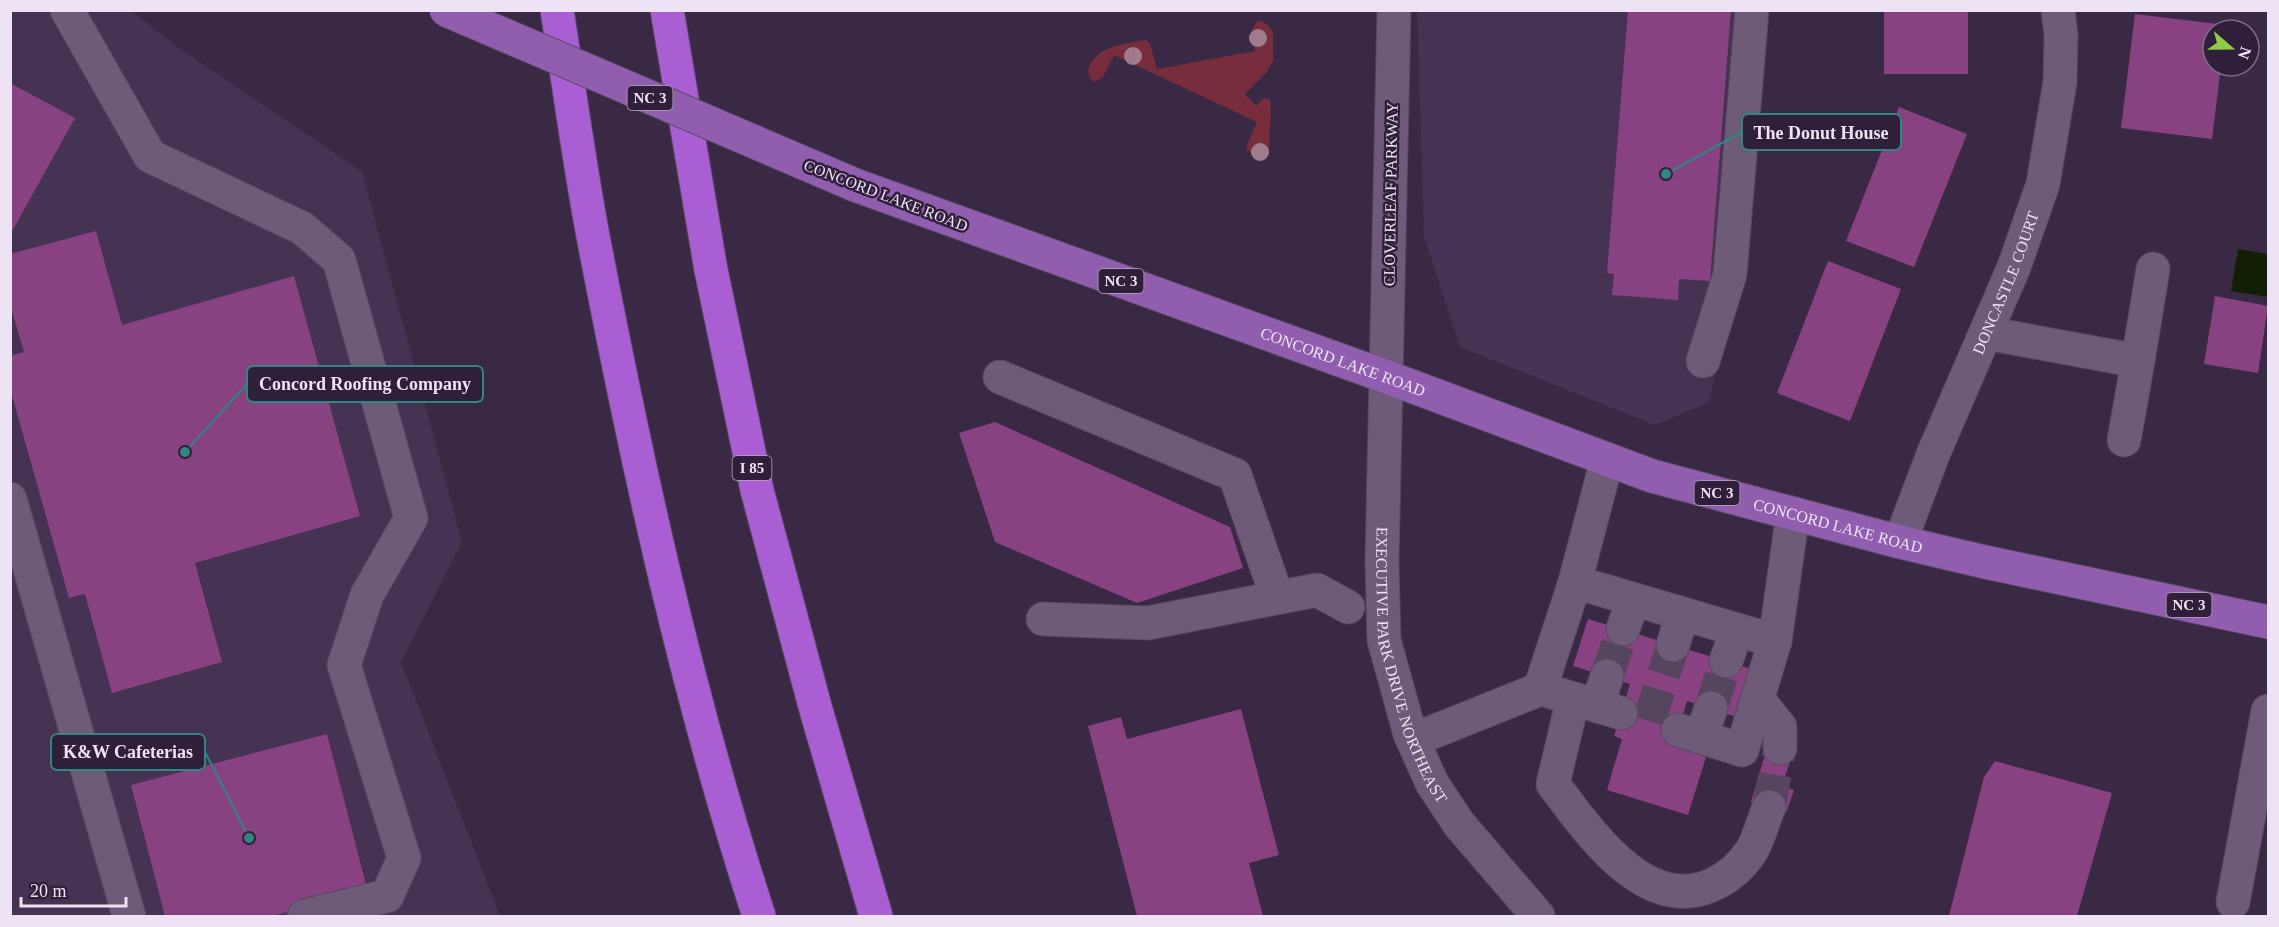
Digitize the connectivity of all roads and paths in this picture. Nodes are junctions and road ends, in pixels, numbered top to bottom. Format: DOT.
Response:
graph roads {
  1 [pos="68,10"];
  2 [pos="446,10"];
  3 [pos="557,10"];
  4 [pos="667,10"];
  5 [pos="1394,10"];
  6 [pos="1752,10"];
  7 [pos="2058,10"];
  8 [pos="2152,268"];
  9 [pos="1986,333"];
  10 [pos="1703,361"];
  11 [pos="2138,361"];
  12 [pos="1000,377"];
  13 [pos="1387,377"];
  14 [pos="2124,440"];
  15 [pos="1607,460"];
  16 [pos="10,499"];
  17 [pos="1793,513"];
  18 [pos="1900,542"];
  19 [pos="1575,582"];
  20 [pos="1277,597"];
  21 [pos="1348,607"];
  22 [pos="1682,614"];
  23 [pos="1043,619"];
  24 [pos="2268,622"];
  25 [pos="1737,630"];
  26 [pos="1775,641"];
  27 [pos="1673,645"];
  28 [pos="1726,661"];
  29 [pos="1540,689"];
  30 [pos="1758,699"];
  31 [pos="2268,711"];
  32 [pos="1697,725"];
  33 [pos="1413,740"];
  34 [pos="1780,748"];
  35 [pos="2264,763"];
  36 [pos="1768,807"];
  37 [pos="2233,902"];
  38 [pos="129,916"];
  39 [pos="304,916"];
  40 [pos="759,916"];
  41 [pos="876,916"];
  42 [pos="1538,916"];
  1 -- 39 [label="street"];
  2 -- 13 [label="main road, CONCORD LAKE ROAD / NC 3, bridge"];
  3 -- 40 [label="highway"];
  4 -- 41 [label="highway, I 85"];
  5 -- 13 [label="street, CLOVERLEAF PARKWAY"];
  6 -- 10 [label="street"];
  7 -- 9 [label="street, DONCASTLE COURT"];
  8 -- 11 [label="street"];
  9 -- 11 [label="street"];
  9 -- 18 [label="street, DONCASTLE COURT"];
  11 -- 14 [label="street"];
  12 -- 20 [label="street"];
  13 -- 15 [label="main road, CONCORD LAKE ROAD / NC 3"];
  13 -- 33 [label="street, EXECUTIVE PARK DRIVE NORTHEAST"];
  15 -- 17 [label="main road, CONCORD LAKE ROAD / NC 3"];
  15 -- 19 [label="street"];
  16 -- 38 [label="street"];
  17 -- 18 [label="main road, CONCORD LAKE ROAD / NC 3"];
  17 -- 26 [label="street"];
  18 -- 24 [label="main road, CONCORD LAKE ROAD / NC 3"];
  19 -- 22 [label="street"];
  19 -- 29 [label="street"];
  20 -- 21 [label="street"];
  20 -- 23 [label="street"];
  22 -- 25 [label="street"];
  22 -- 27 [label="street"];
  25 -- 26 [label="street"];
  25 -- 28 [label="street"];
  26 -- 30 [label="street"];
  29 -- 33 [label="street"];
  29 -- 36 [label="street"];
  30 -- 32 [label="street"];
  30 -- 34 [label="street"];
  31 -- 35 [label="street"];
  33 -- 42 [label="street, EXECUTIVE PARK DRIVE NORTHEAST"];
  35 -- 37 [label="street"];
}
